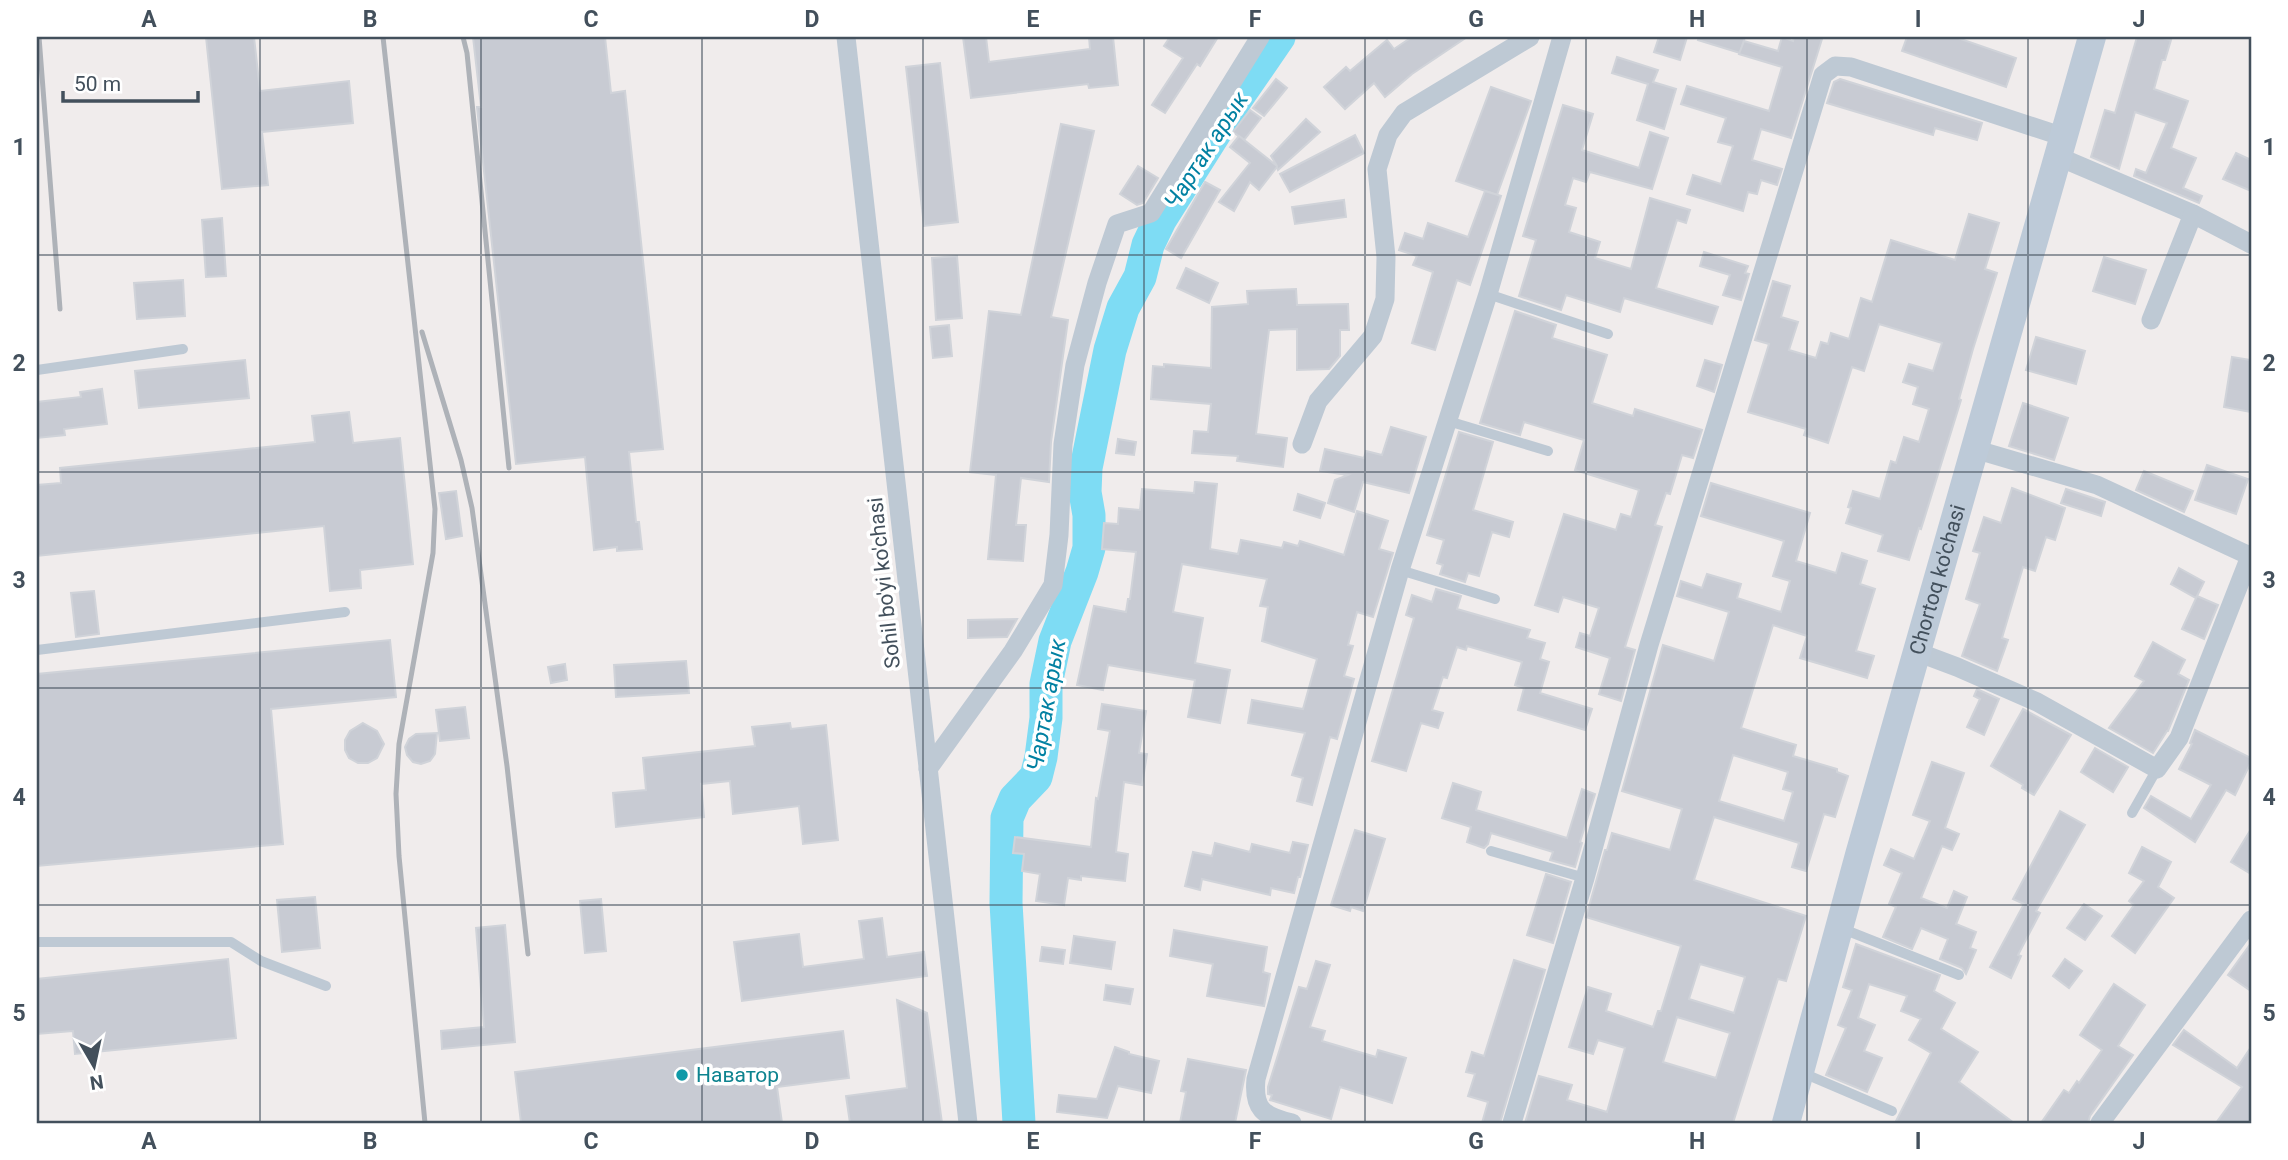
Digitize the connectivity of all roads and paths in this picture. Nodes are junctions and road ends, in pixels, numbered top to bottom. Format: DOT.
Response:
graph roads {
  1 [pos="846,37"];
  2 [pos="1260,37"];
  3 [pos="1530,37"];
  4 [pos="1562,37"];
  5 [pos="2092,37"];
  6 [pos="2062,147"];
  7 [pos="2193,215"];
  8 [pos="2251,244"];
  9 [pos="1488,294"];
  10 [pos="2151,320"];
  11 [pos="1608,334"];
  12 [pos="183,349"];
  13 [pos="37,370"];
  14 [pos="1448,421"];
  15 [pos="1302,444"];
  16 [pos="1974,449"];
  17 [pos="1548,452"];
  18 [pos="2251,555"];
  19 [pos="1400,569"];
  20 [pos="1495,599"];
  21 [pos="345,612"];
  22 [pos="37,650"];
  23 [pos="1917,652"];
  24 [pos="928,769"];
  25 [pos="2157,769"];
  26 [pos="2132,813"];
  27 [pos="1491,850"];
  28 [pos="1585,878"];
  29 [pos="2251,920"];
  30 [pos="1839,928"];
  31 [pos="37,942"];
  32 [pos="1959,975"];
  33 [pos="326,986"];
  34 [pos="1799,1071"];
  35 [pos="1892,1111"];
  36 [pos="968,1123"];
  37 [pos="1292,1123"];
  38 [pos="1512,1123"];
  39 [pos="1786,1123"];
  40 [pos="2100,1123"];
  1 -- 24 [label="street, Sohil bo'yi ko'chasi"];
  2 -- 24 [label="street"];
  3 -- 15 [label="street"];
  4 -- 9 [label="street"];
  5 -- 6 [label="street, Chortoq ko'chasi"];
  6 -- 7 [label="street"];
  6 -- 16 [label="street, Chortoq ko'chasi"];
  6 -- 28 [label="street"];
  7 -- 8 [label="street"];
  7 -- 10 [label="street"];
  9 -- 11 [label="lane"];
  9 -- 14 [label="street"];
  12 -- 13 [label="lane"];
  14 -- 17 [label="lane"];
  14 -- 19 [label="street"];
  16 -- 18 [label="street"];
  16 -- 23 [label="street, Chortoq ko'chasi"];
  18 -- 25 [label="street"];
  19 -- 20 [label="lane"];
  19 -- 37 [label="street"];
  21 -- 22 [label="lane"];
  23 -- 25 [label="street"];
  23 -- 30 [label="street, Chortoq ko'chasi"];
  24 -- 36 [label="street, Sohil bo'yi ko'chasi"];
  25 -- 26 [label="lane"];
  27 -- 28 [label="lane"];
  28 -- 38 [label="street"];
  29 -- 40 [label="street"];
  30 -- 32 [label="lane"];
  30 -- 34 [label="street, Chortoq ko'chasi"];
  31 -- 33 [label="lane"];
  34 -- 35 [label="lane"];
  34 -- 39 [label="street, Chortoq ko'chasi"];
}
